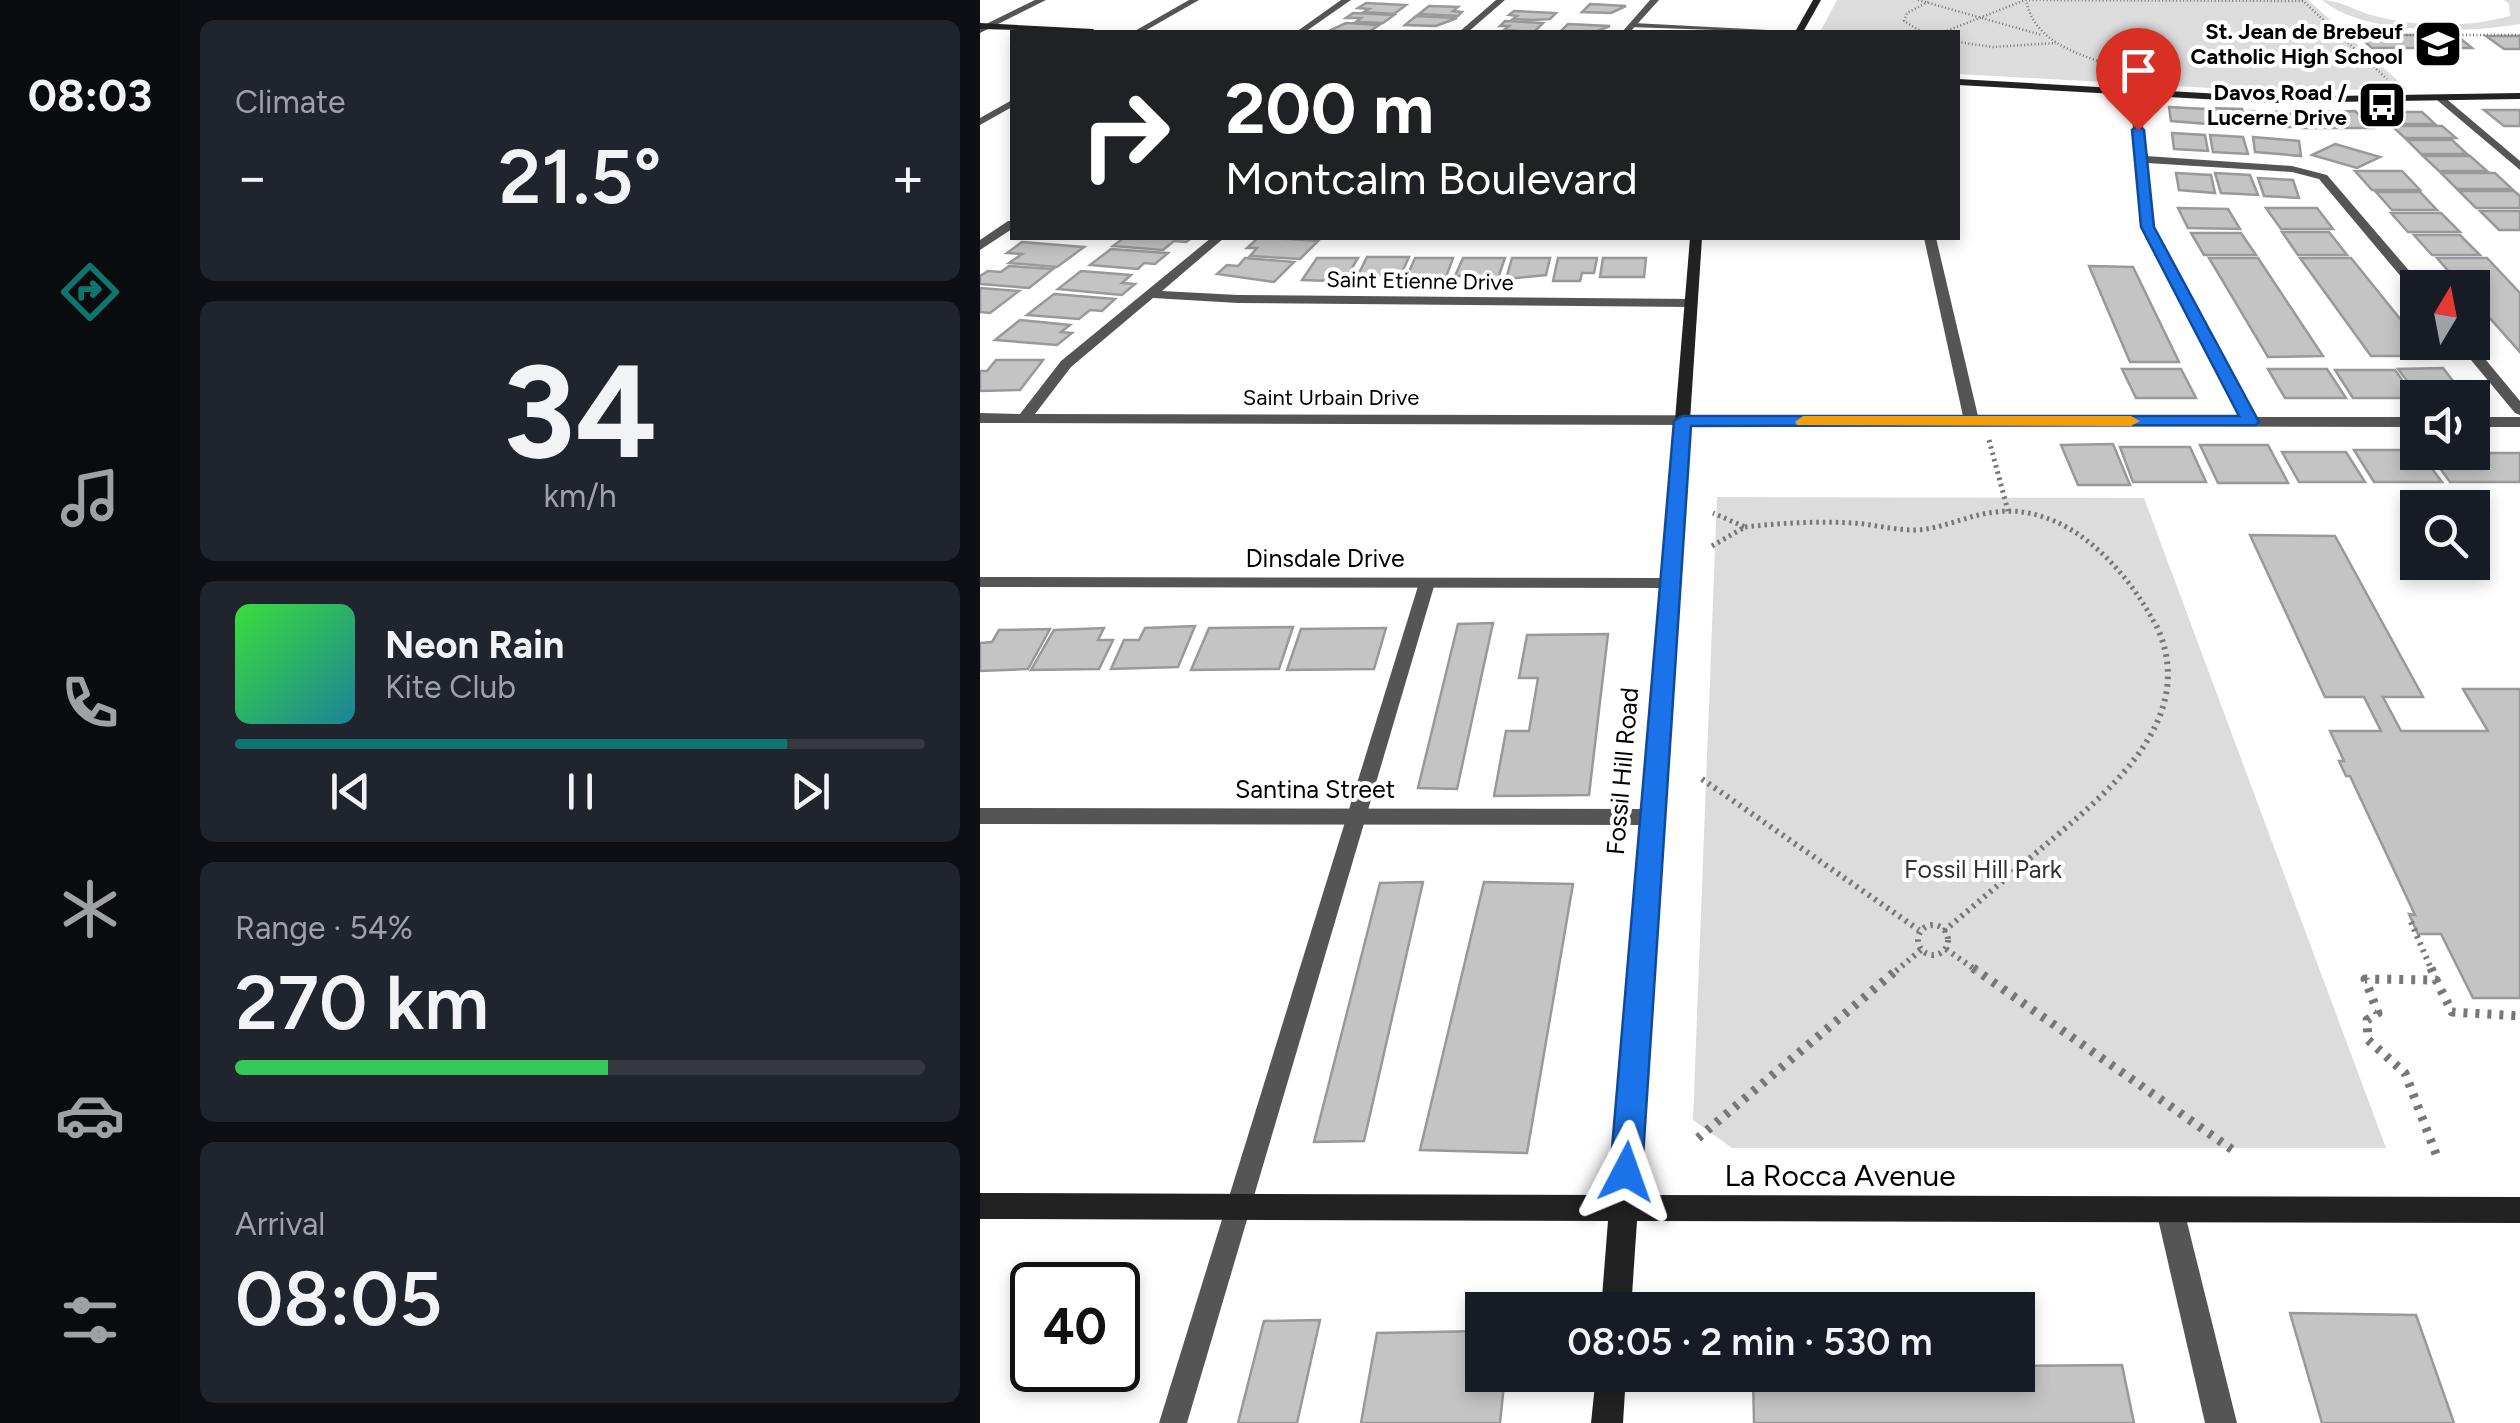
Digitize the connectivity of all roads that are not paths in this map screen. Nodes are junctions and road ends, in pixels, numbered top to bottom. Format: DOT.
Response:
graph roads {
  1 [pos="1042,0"];
  2 [pos="1195,0"];
  3 [pos="1348,0"];
  4 [pos="1501,0"];
  5 [pos="1655,0"];
  6 [pos="1817,0"];
  7 [pos="982,27"];
  8 [pos="1630,29"];
  9 [pos="1049,30"];
  10 [pos="1141,30"];
  11 [pos="1303,30"];
  12 [pos="1465,30"];
  13 [pos="1676,30"];
  14 [pos="1800,30"];
  15 [pos="1960,82"];
  16 [pos="2136,92"];
  17 [pos="2520,96"];
  18 [pos="2440,98"];
  19 [pos="1010,104"];
  20 [pos="980,122"];
  21 [pos="2140,159"];
  22 [pos="2520,168"];
  23 [pos="1010,225"];
  24 [pos="1216,240"];
  25 [pos="1696,240"];
  26 [pos="1930,240"];
  27 [pos="980,246"];
  28 [pos="2403,270"];
  29 [pos="1149,294"];
  30 [pos="1691,303"];
  31 [pos="2478,360"];
  32 [pos="2520,410"];
  33 [pos="980,418"];
  34 [pos="1024,418"];
  35 [pos="1682,421"];
  36 [pos="1972,421"];
  37 [pos="2250,422"];
  38 [pos="2400,422"];
  39 [pos="2490,422"];
  40 [pos="2520,422"];
  41 [pos="980,582"];
  42 [pos="1427,583"];
  43 [pos="1670,583"];
  44 [pos="980,816"];
  45 [pos="1651,816"];
  46 [pos="1356,817"];
  47 [pos="980,1206"];
  48 [pos="1239,1206"];
  49 [pos="1624,1206"];
  50 [pos="2170,1210"];
  51 [pos="2520,1210"];
  52 [pos="1617,1292"];
  53 [pos="1610,1392"];
  54 [pos="1173,1423"];
  55 [pos="1607,1423"];
  56 [pos="2221,1423"];
  1 -- 7 [label="street"];
  2 -- 10 [label="street"];
  3 -- 11 [label="street"];
  4 -- 12 [label="street"];
  5 -- 8 [label="street"];
  6 -- 14 [label="street"];
  7 -- 9 [label="street"];
  8 -- 13 [label="lane"];
  15 -- 16 [label="street"];
  16 -- 18 [label="street"];
  16 -- 21 [label="street"];
  17 -- 18 [label="street"];
  18 -- 22 [label="street"];
  19 -- 20 [label="street"];
  21 -- 28 [label="street"];
  21 -- 37 [label="street"];
  23 -- 27 [label="street"];
  24 -- 29 [label="street"];
  25 -- 30 [label="street, Fossil Hill Road"];
  26 -- 36 [label="street"];
  29 -- 30 [label="street, Saint Etienne Drive"];
  29 -- 34 [label="street"];
  30 -- 35 [label="street, Fossil Hill Road"];
  31 -- 32 [label="street"];
  33 -- 34 [label="street, Saint Urbain Drive"];
  34 -- 35 [label="street, Saint Urbain Drive"];
  35 -- 36 [label="street, Saint Urbain Drive"];
  35 -- 43 [label="street, Fossil Hill Road"];
  36 -- 37 [label="street, Saint Urbain Drive"];
  37 -- 38 [label="street, Saint Urbain Drive"];
  39 -- 40 [label="street"];
  41 -- 42 [label="street, Dinsdale Drive"];
  42 -- 43 [label="street, Dinsdale Drive"];
  42 -- 46 [label="lane"];
  43 -- 45 [label="street, Fossil Hill Road"];
  44 -- 46 [label="street, Santina Street"];
  45 -- 46 [label="street, Santina Street"];
  45 -- 49 [label="street, Fossil Hill Road"];
  46 -- 48 [label="lane"];
  47 -- 48 [label="street, La Rocca Avenue"];
  48 -- 49 [label="street, La Rocca Avenue"];
  48 -- 54 [label="lane"];
  49 -- 50 [label="street, La Rocca Avenue"];
  49 -- 52 [label="street, Fossil Hill Road"];
  50 -- 51 [label="street, La Rocca Avenue"];
  50 -- 56 [label="street"];
  53 -- 55 [label="street"];
}
